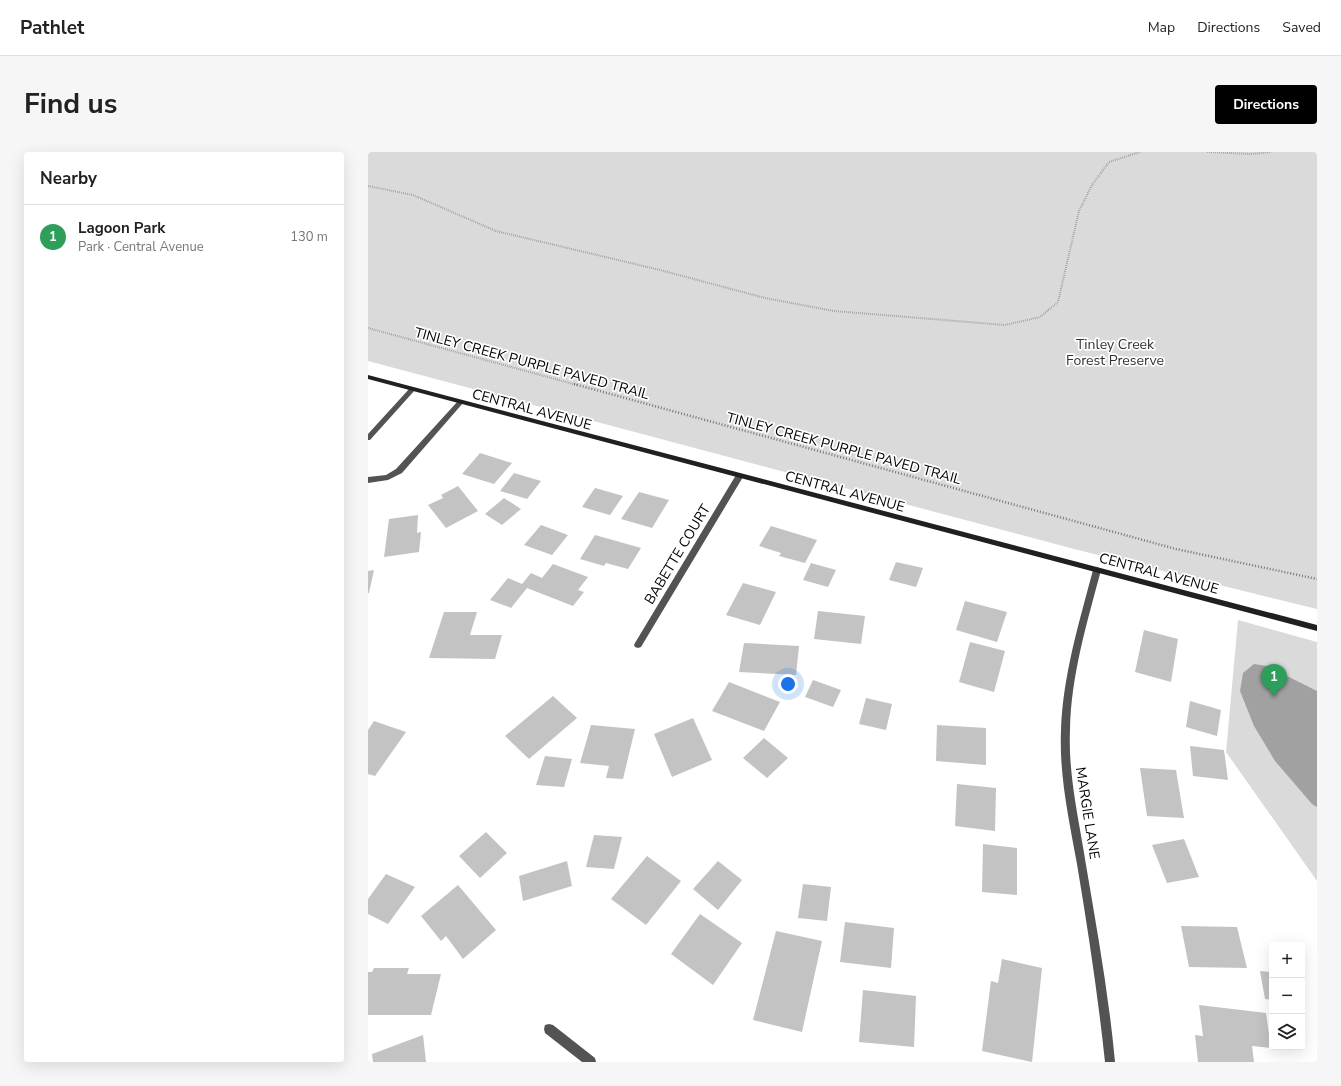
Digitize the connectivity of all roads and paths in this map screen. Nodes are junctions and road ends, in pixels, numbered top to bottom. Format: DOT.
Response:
graph roads {
  1 [pos="1140,152"];
  2 [pos="1207,152"];
  3 [pos="1271,152"];
  4 [pos="368,186"];
  5 [pos="368,328"];
  6 [pos="368,378"];
  7 [pos="412,390"];
  8 [pos="460,403"];
  9 [pos="368,438"];
  10 [pos="739,477"];
  11 [pos="368,480"];
  12 [pos="1096,570"];
  13 [pos="1317,579"];
  14 [pos="1317,628"];
  15 [pos="638,645"];
  16 [pos="549,1029"];
  17 [pos="590,1062"];
  18 [pos="1110,1062"];
  1 -- 4 [label="path"];
  2 -- 3 [label="path"];
  5 -- 13 [label="path, TINLEY CREEK PURPLE PAVED TRAIL"];
  6 -- 7 [label="street, CENTRAL AVENUE"];
  7 -- 8 [label="street, CENTRAL AVENUE"];
  7 -- 9 [label="street"];
  8 -- 10 [label="street, CENTRAL AVENUE"];
  8 -- 11 [label="street"];
  10 -- 12 [label="street, CENTRAL AVENUE"];
  10 -- 15 [label="street, BABETTE COURT"];
  12 -- 14 [label="street, CENTRAL AVENUE"];
  12 -- 18 [label="street, MARGIE LANE"];
  16 -- 17 [label="street"];
}
